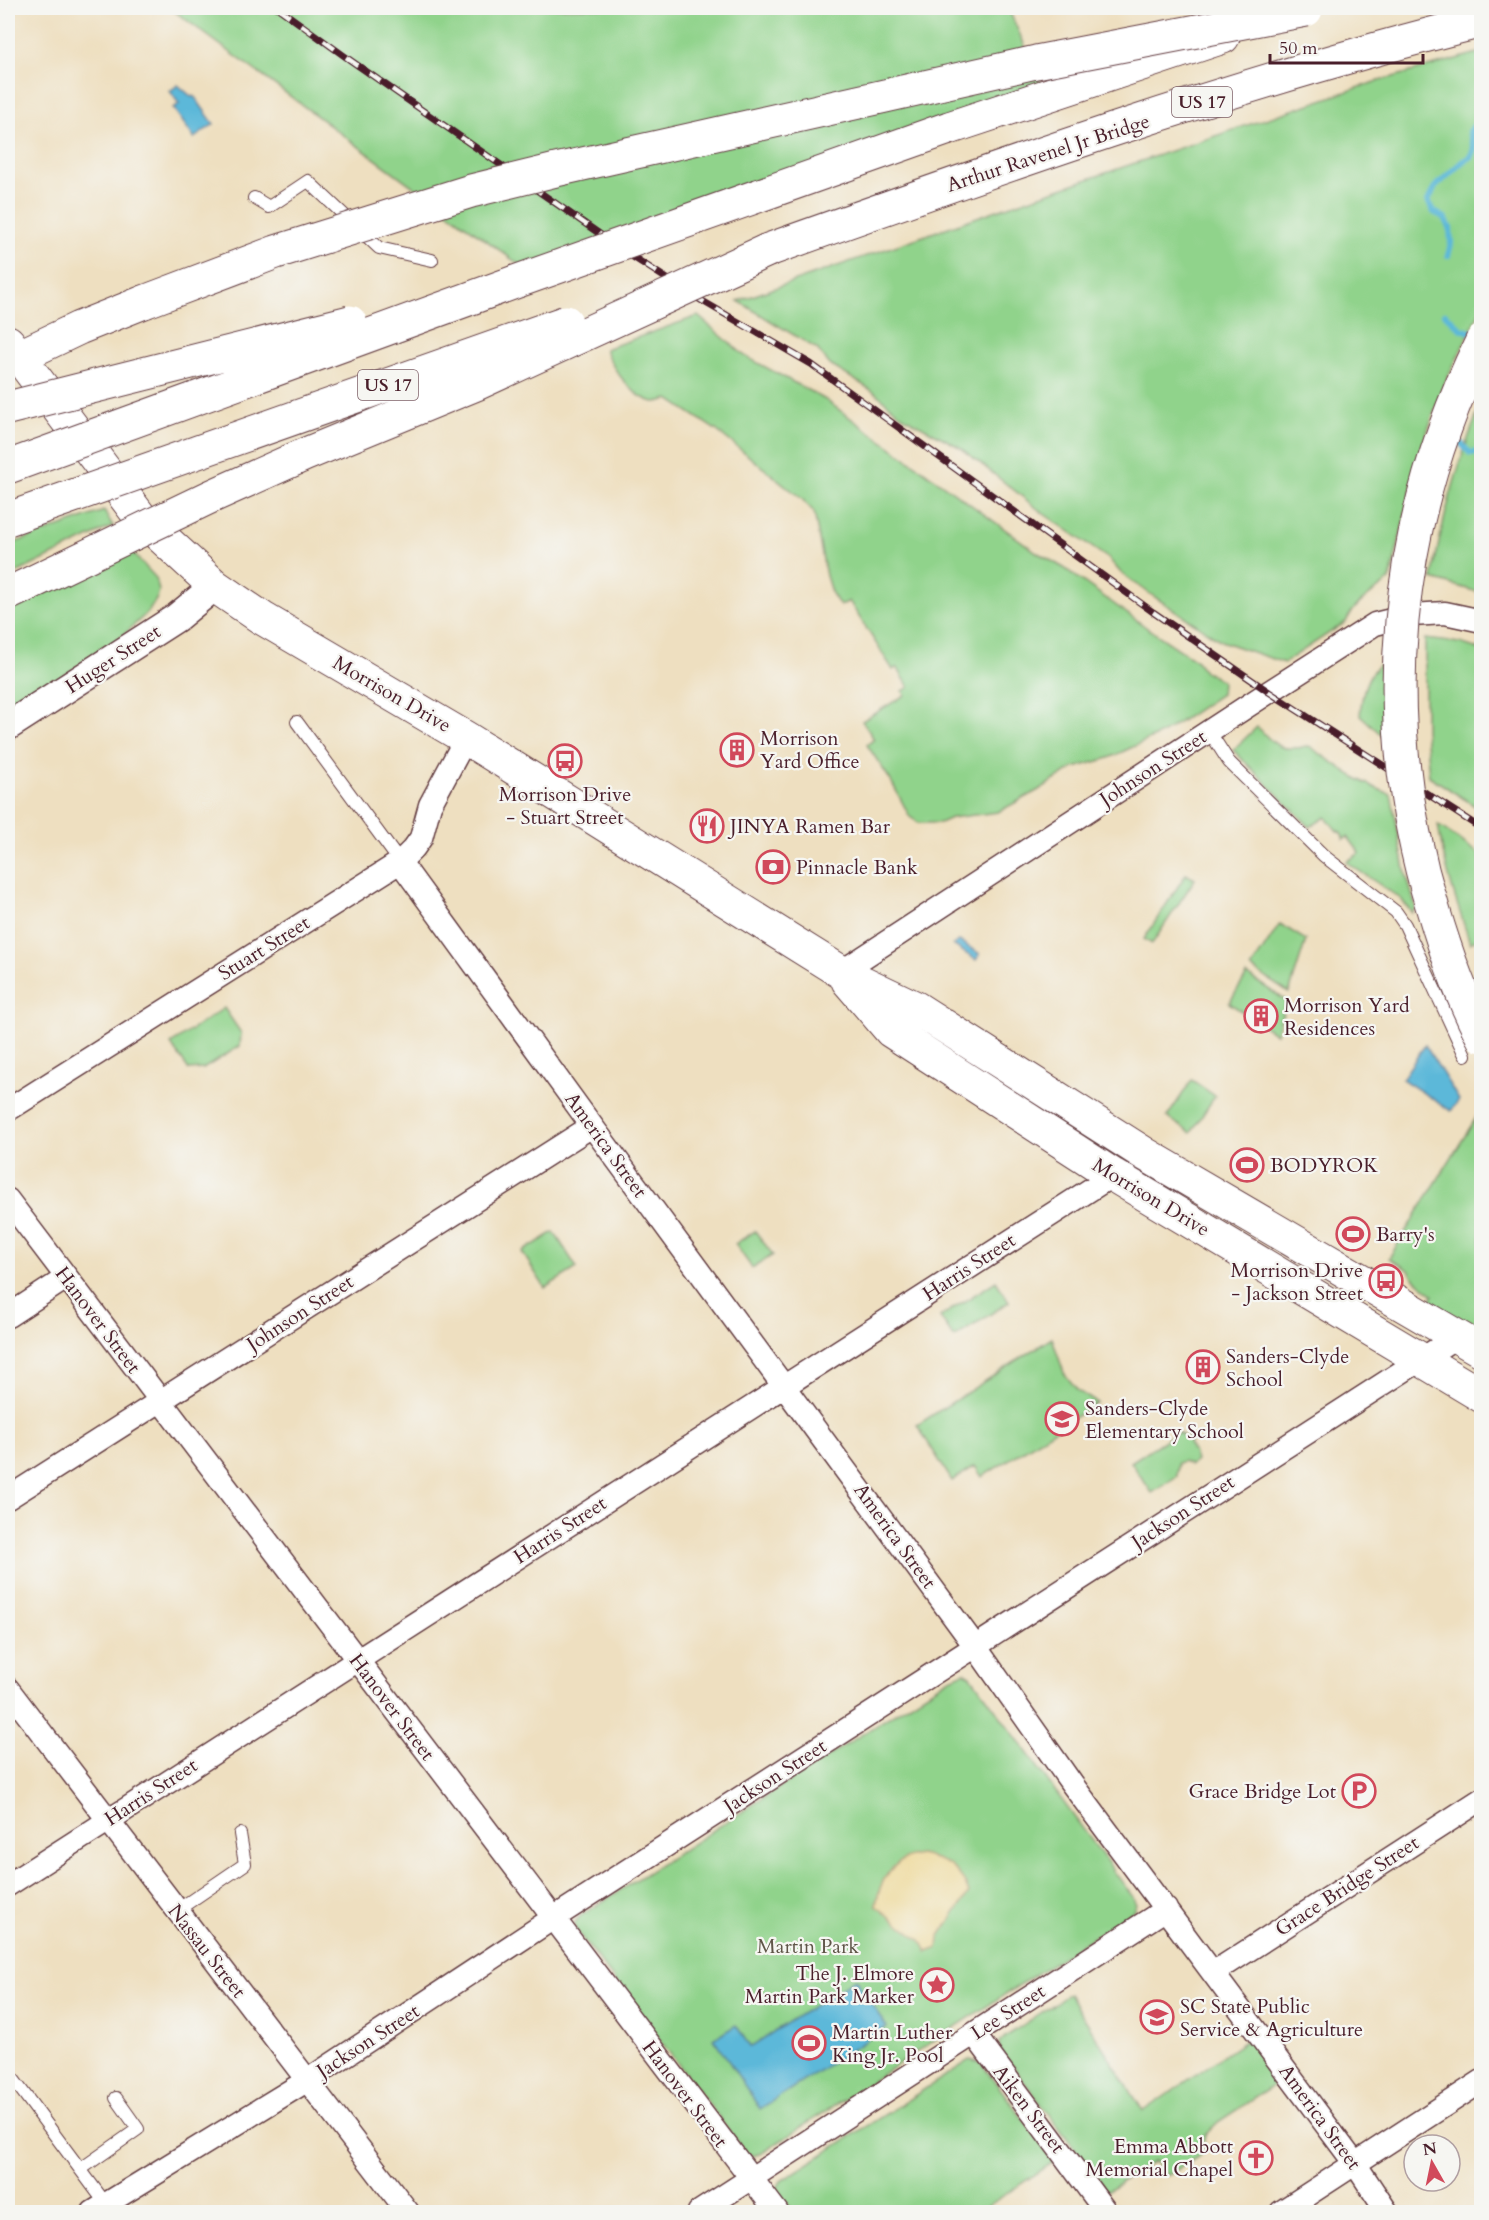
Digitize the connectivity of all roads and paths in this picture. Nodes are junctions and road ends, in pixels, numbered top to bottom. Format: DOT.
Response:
graph roads {
  1 [pos="1310,8"];
  2 [pos="1482,21"];
  3 [pos="254,198"];
  4 [pos="768,250"];
  5 [pos="432,260"];
  6 [pos="515,282"];
  7 [pos="1482,341"];
  8 [pos="13,350"];
  9 [pos="8,408"];
  10 [pos="8,467"];
  11 [pos="8,519"];
  12 [pos="216,586"];
  13 [pos="8,594"];
  14 [pos="1482,621"];
  15 [pos="297,722"];
  16 [pos="8,726"];
  17 [pos="1209,731"];
  18 [pos="466,738"];
  19 [pos="400,861"];
  20 [pos="841,972"];
  21 [pos="1473,1046"];
  22 [pos="8,1110"];
  23 [pos="592,1126"];
  24 [pos="1113,1175"];
  25 [pos="8,1200"];
  26 [pos="66,1278"];
  27 [pos="8,1316"];
  28 [pos="1469,1344"];
  29 [pos="1422,1358"];
  30 [pos="784,1386"];
  31 [pos="1482,1396"];
  32 [pos="160,1402"];
  33 [pos="8,1498"];
  34 [pos="975,1646"];
  35 [pos="357,1660"];
  36 [pos="8,1689"];
  37 [pos="1482,1799"];
  38 [pos="106,1820"];
  39 [pos="240,1834"];
  40 [pos="8,1885"];
  41 [pos="1166,1910"];
  42 [pos="176,1911"];
  43 [pos="552,1919"];
  44 [pos="1214,1973"];
  45 [pos="974,2034"];
  46 [pos="8,2072"];
  47 [pos="308,2080"];
  48 [pos="1482,2081"];
  49 [pos="116,2098"];
  50 [pos="1356,2164"];
  51 [pos="81,2169"];
  52 [pos="750,2180"];
  53 [pos="100,2208"];
  54 [pos="408,2212"];
  55 [pos="699,2212"];
  56 [pos="777,2212"];
  57 [pos="1106,2212"];
  58 [pos="1281,2212"];
  59 [pos="1387,2212"];
  1 -- 6 [label="main road, US 17, bridge"];
  1 -- 8 [label="main road, bridge"];
  2 -- 4 [label="main road, Arthur Ravenel Jr Bridge / US 17"];
  3 -- 5 [label="lane"];
  4 -- 11 [label="main road, US 17, bridge"];
  4 -- 13 [label="main road, bridge"];
  6 -- 9 [label="main road, bridge"];
  6 -- 10 [label="main road, US 17, bridge"];
  7 -- 21 [label="main road, bridge"];
  8 -- 12 [label="main road, Morrison Drive"];
  12 -- 16 [label="street, Huger Street"];
  12 -- 18 [label="main road, Morrison Drive"];
  14 -- 17 [label="street, Johnson Street"];
  15 -- 19 [label="lane"];
  17 -- 20 [label="street, Johnson Street"];
  17 -- 21 [label="lane"];
  18 -- 19 [label="street, Stuart Street"];
  18 -- 20 [label="main road, Morrison Drive"];
  19 -- 22 [label="street, Stuart Street"];
  19 -- 23 [label="street, America Street"];
  20 -- 24 [label="main road, Morrison Drive"];
  20 -- 28 [label="main road, Morrison Drive"];
  23 -- 30 [label="street, America Street"];
  23 -- 32 [label="street, Johnson Street"];
  24 -- 29 [label="main road, Morrison Drive"];
  24 -- 30 [label="street, Harris Street"];
  25 -- 26 [label="street, Hanover Street"];
  26 -- 27 [label="street"];
  26 -- 32 [label="street, Hanover Street"];
  28 -- 29 [label="street, Jackson Street"];
  29 -- 31 [label="main road, Morrison Drive"];
  29 -- 34 [label="street, Jackson Street"];
  30 -- 34 [label="street, America Street"];
  30 -- 35 [label="street, Harris Street"];
  32 -- 33 [label="street, Johnson Street"];
  32 -- 35 [label="street, Hanover Street"];
  34 -- 41 [label="street, America Street"];
  34 -- 43 [label="street, Jackson Street"];
  35 -- 38 [label="street, Harris Street"];
  35 -- 43 [label="street, Hanover Street"];
  36 -- 38 [label="street, Nassau Street"];
  37 -- 44 [label="street, Grace Bridge Street"];
  38 -- 40 [label="street, Harris Street"];
  38 -- 42 [label="street, Nassau Street"];
  39 -- 42 [label="lane"];
  41 -- 44 [label="street, America Street"];
  41 -- 45 [label="street, Lee Street"];
  42 -- 47 [label="street, Nassau Street"];
  43 -- 47 [label="street, Jackson Street"];
  43 -- 52 [label="street, Hanover Street"];
  44 -- 50 [label="street, America Street"];
  45 -- 52 [label="street, Lee Street"];
  45 -- 57 [label="street, Aiken Street"];
  46 -- 51 [label="lane"];
  47 -- 53 [label="street, Jackson Street"];
  47 -- 54 [label="street, Nassau Street"];
  48 -- 50 [label="street"];
  49 -- 51 [label="lane"];
  50 -- 58 [label="street"];
  50 -- 59 [label="street, America Street"];
  51 -- 53 [label="lane"];
  52 -- 55 [label="street, Lee Street"];
  52 -- 56 [label="street, Hanover Street"];
}
